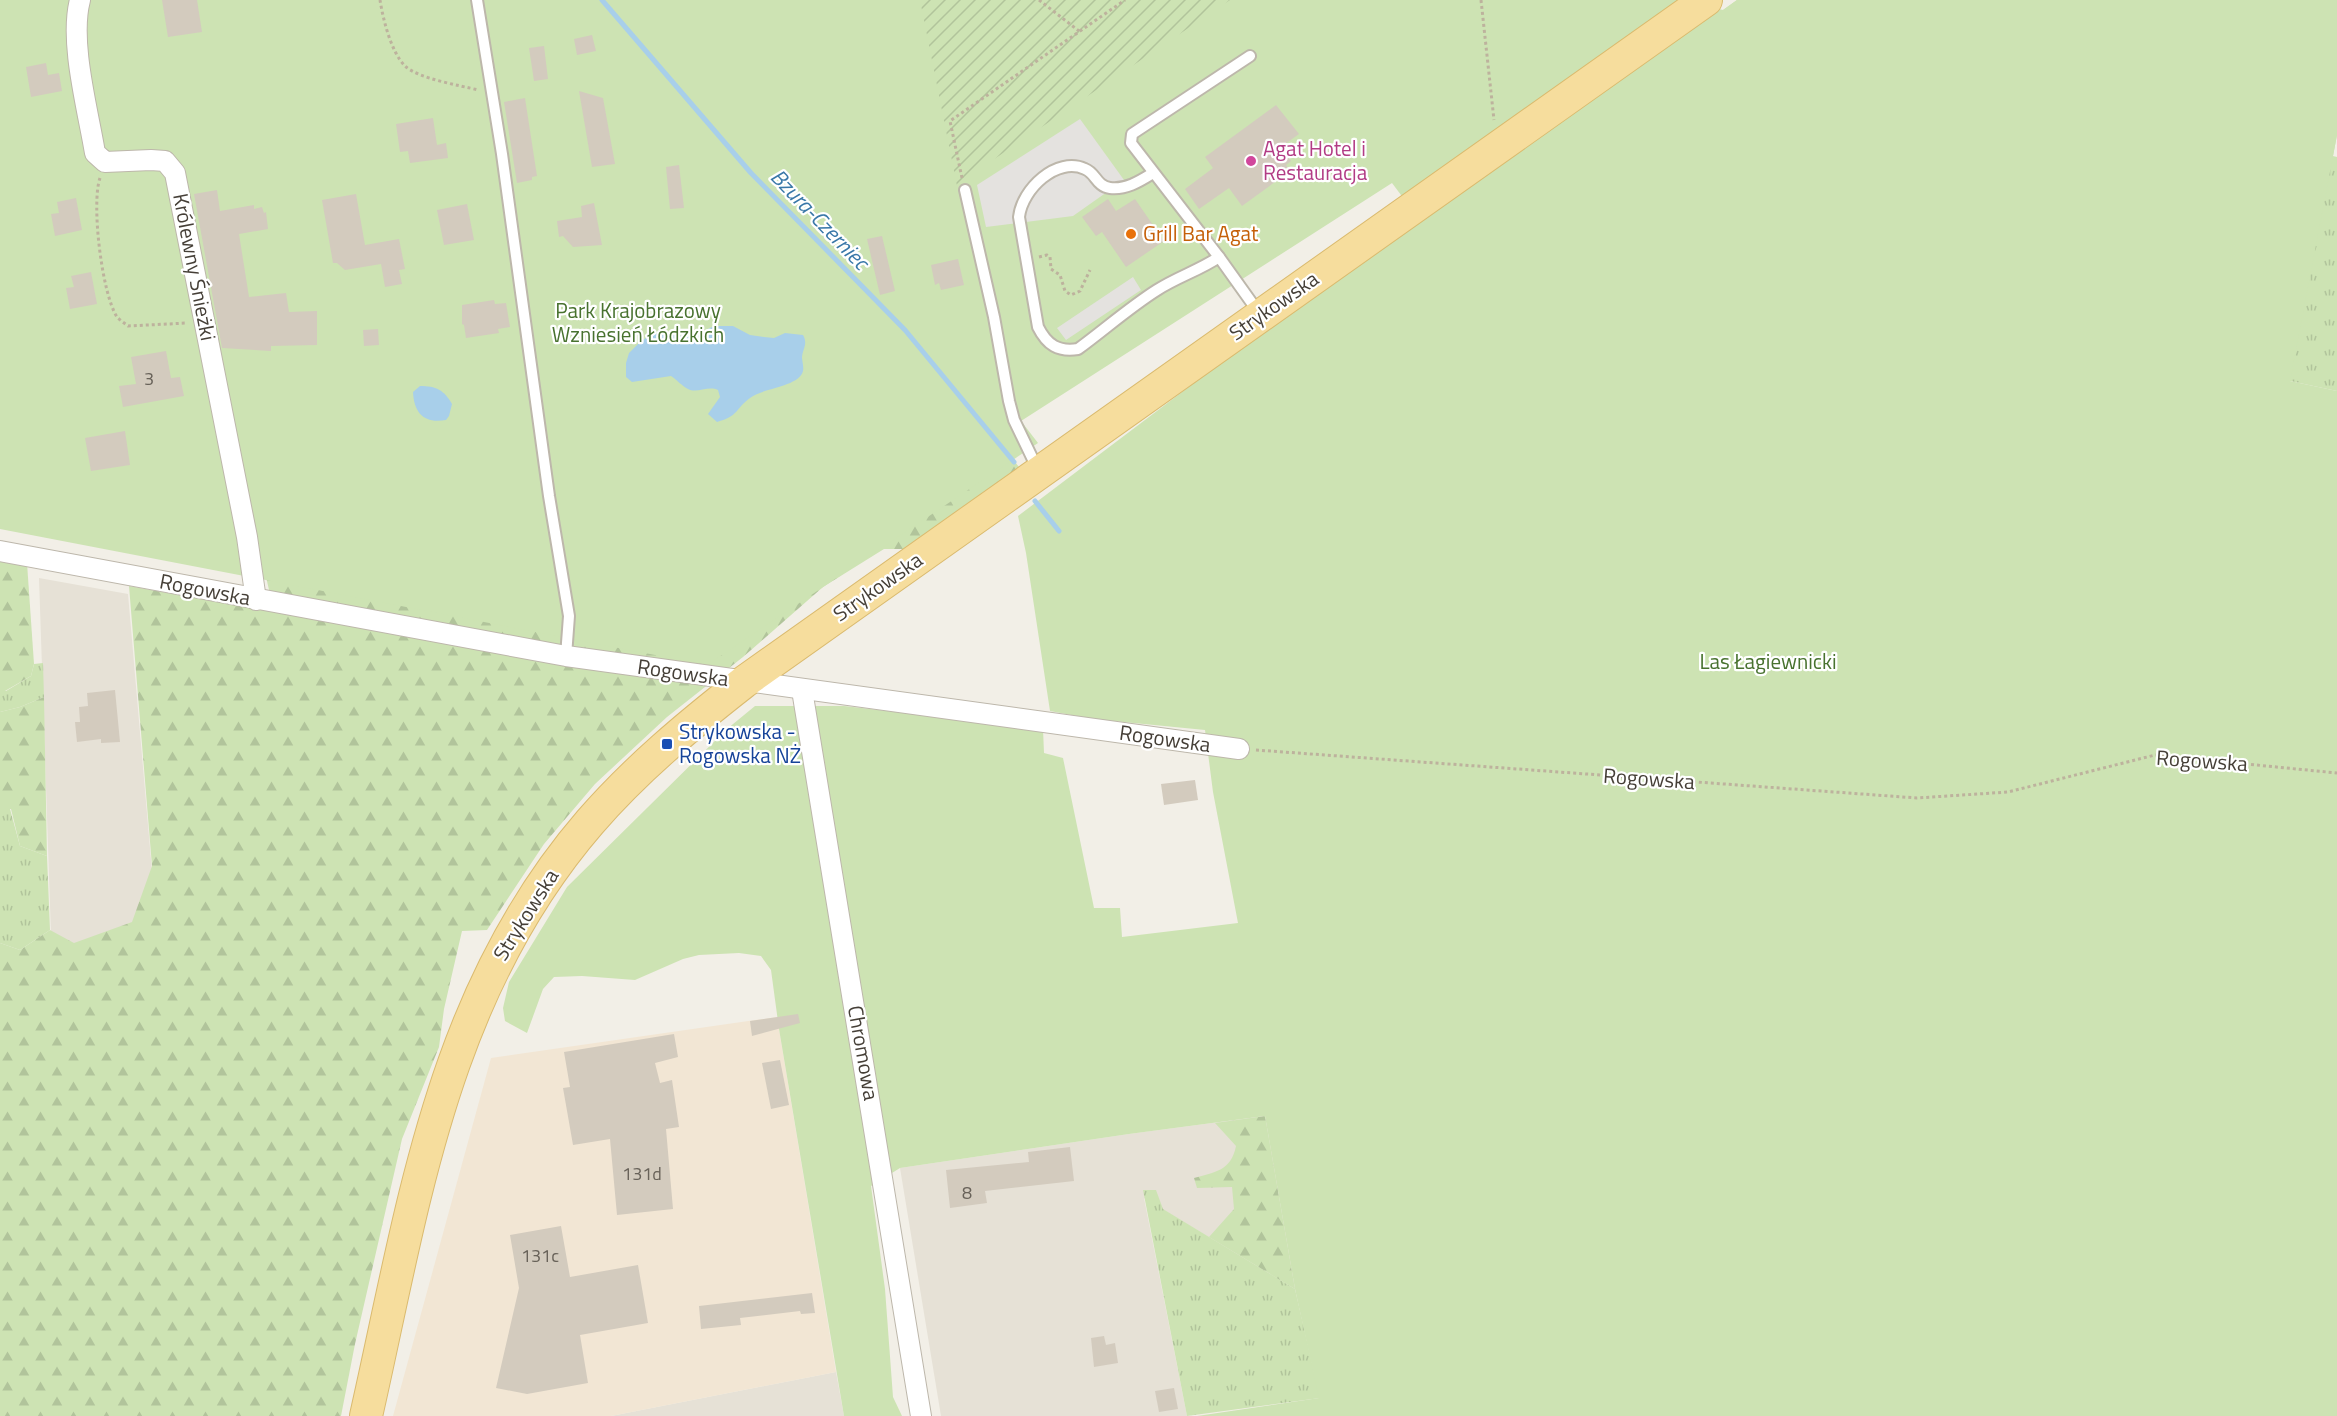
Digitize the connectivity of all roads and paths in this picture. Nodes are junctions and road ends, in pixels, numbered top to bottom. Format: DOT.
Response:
graph roads {
  1 [pos="80,0"];
  2 [pos="380,0"];
  3 [pos="477,0"];
  4 [pos="1040,0"];
  5 [pos="1125,0"];
  6 [pos="1481,0"];
  7 [pos="1706,0"];
  8 [pos="1079,31"];
  9 [pos="1250,56"];
  10 [pos="492,94"];
  11 [pos="1497,148"];
  12 [pos="105,162"];
  13 [pos="1153,173"];
  14 [pos="965,190"];
  15 [pos="1219,257"];
  16 [pos="1027,261"];
  17 [pos="1090,270"];
  18 [pos="1261,315"];
  19 [pos="205,322"];
  20 [pos="1039,473"];
  21 [pos="0,552"];
  22 [pos="256,600"];
  23 [pos="566,656"];
  24 [pos="744,682"];
  25 [pos="802,690"];
  26 [pos="1239,749"];
  27 [pos="2337,773"];
  28 [pos="366,1416"];
  29 [pos="921,1416"];
  1 -- 12 [label="street"];
  2 -- 10 [label="path"];
  3 -- 10 [label="lane"];
  4 -- 8 [label="path"];
  5 -- 8 [label="path"];
  6 -- 11 [label="path"];
  7 -- 11 [label="main road, Strykowska"];
  8 -- 14 [label="path"];
  9 -- 13 [label="lane"];
  10 -- 23 [label="lane"];
  11 -- 18 [label="main road, Strykowska"];
  12 -- 19 [label="street, Królewny Śnieżki"];
  12 -- 19 [label="path"];
  13 -- 15 [label="lane"];
  13 -- 16 [label="lane"];
  14 -- 20 [label="lane"];
  15 -- 16 [label="lane"];
  15 -- 18 [label="lane"];
  16 -- 17 [label="path"];
  18 -- 20 [label="main road, Strykowska"];
  19 -- 22 [label="street, Królewny Śnieżki"];
  20 -- 24 [label="main road, Strykowska"];
  21 -- 22 [label="street, Rogowska"];
  22 -- 23 [label="street, Rogowska"];
  23 -- 24 [label="street, Rogowska"];
  24 -- 25 [label="street, Rogowska"];
  24 -- 28 [label="main road, Strykowska"];
  25 -- 26 [label="street, Rogowska"];
  25 -- 29 [label="street, Chromowa"];
  26 -- 27 [label="path, Rogowska"];
}
